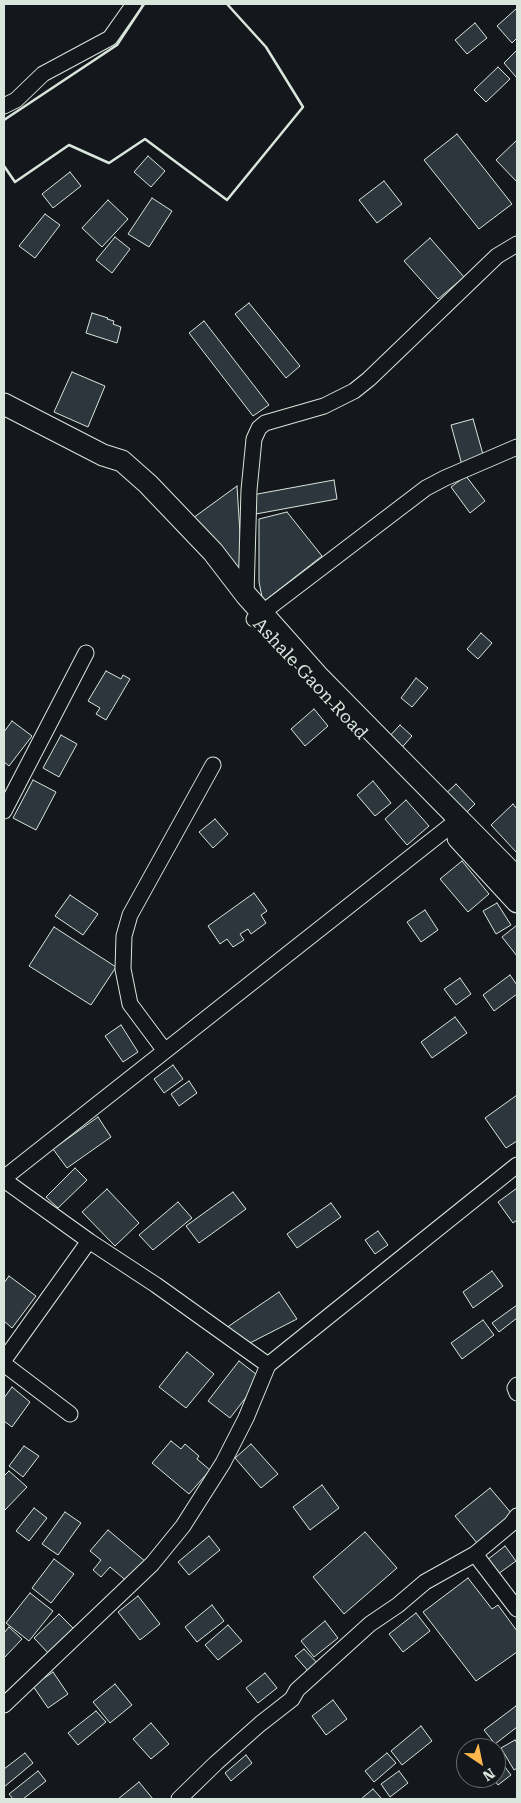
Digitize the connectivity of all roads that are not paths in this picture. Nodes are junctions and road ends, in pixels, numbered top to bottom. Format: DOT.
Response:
graph roads {
  1 [pos="134,4"];
  2 [pos="4,106"];
  3 [pos="517,244"];
  4 [pos="4,404"];
  5 [pos="517,447"];
  6 [pos="251,608"];
  7 [pos="86,653"];
  8 [pos="213,765"];
  9 [pos="4,811"];
  10 [pos="454,823"];
  11 [pos="515,889"];
  12 [pos="165,1051"];
  13 [pos="517,1166"];
  14 [pos="4,1179"];
  15 [pos="89,1241"];
  16 [pos="4,1362"];
  17 [pos="268,1365"];
  18 [pos="517,1385"];
  19 [pos="517,1393"];
  20 [pos="70,1414"];
  21 [pos="517,1516"];
  22 [pos="476,1554"];
  23 [pos="517,1609"];
  24 [pos="4,1705"];
  25 [pos="179,1799"];
  1 -- 2 [label="street"];
  3 -- 6 [label="street"];
  4 -- 6 [label="street, Ashale Gaon Road"];
  5 -- 6 [label="street"];
  6 -- 10 [label="street, Ashale Gaon Road"];
  7 -- 9 [label="street"];
  8 -- 12 [label="street"];
  10 -- 11 [label="street, Ashale Gaon Road"];
  10 -- 12 [label="street"];
  12 -- 14 [label="street"];
  13 -- 17 [label="street"];
  14 -- 15 [label="street"];
  15 -- 16 [label="street"];
  15 -- 17 [label="street"];
  16 -- 20 [label="street"];
  17 -- 24 [label="street"];
  18 -- 19 [label="street"];
  21 -- 22 [label="street"];
  22 -- 23 [label="street"];
  22 -- 25 [label="street"];
}
